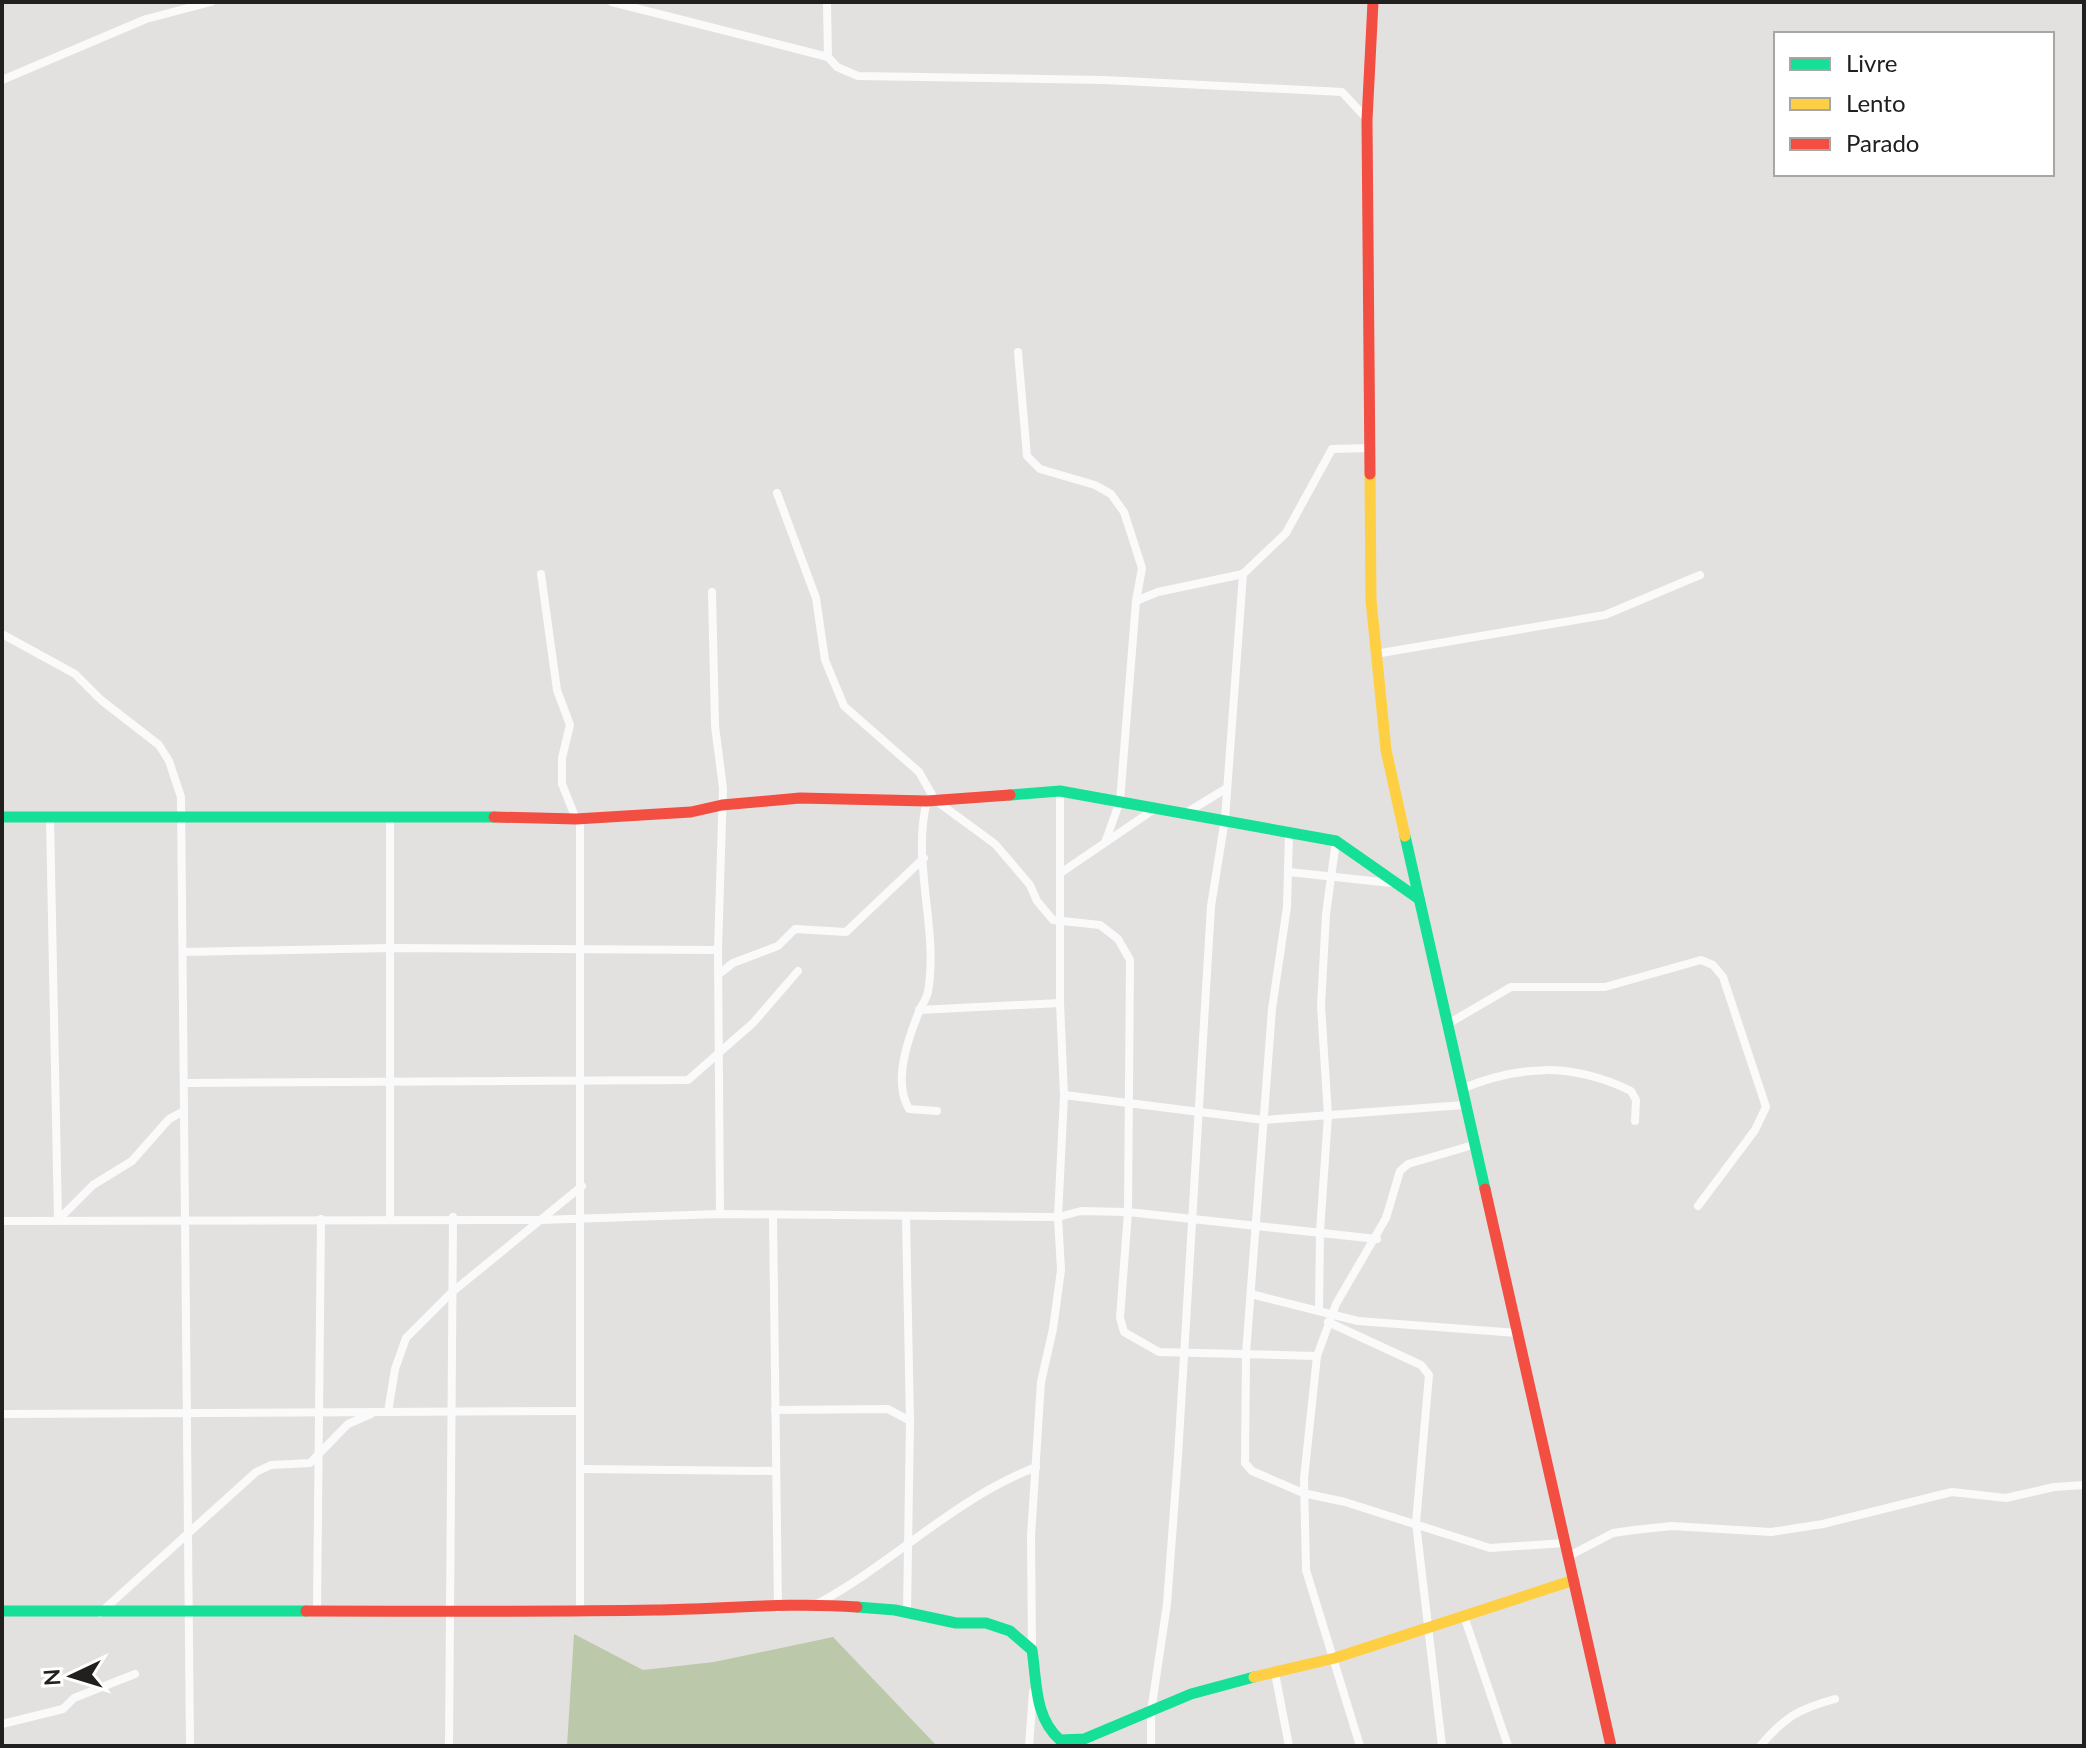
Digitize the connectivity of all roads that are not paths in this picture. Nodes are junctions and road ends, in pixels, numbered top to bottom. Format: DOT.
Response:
graph roads {
  1 [pos="211,2"];
  2 [pos="612,2"];
  3 [pos="827,2"];
  4 [pos="1373,2"];
  5 [pos="828,57"];
  6 [pos="2,80"];
  7 [pos="1367,120"];
  8 [pos="1018,352"];
  9 [pos="1371,448"];
  10 [pos="777,493"];
  11 [pos="541,574"];
  12 [pos="1243,574"];
  13 [pos="1700,575"];
  14 [pos="712,592"];
  15 [pos="1136,601"];
  16 [pos="2,634"];
  17 [pos="1375,654"];
  18 [pos="1227,788"];
  19 [pos="1060,791"];
  20 [pos="931,800"];
  21 [pos="1120,801"];
  22 [pos="722,805"];
  23 [pos="1156,808"];
  24 [pos="1186,813"];
  25 [pos="183,816"];
  26 [pos="390,816"];
  27 [pos="2,817"];
  28 [pos="50,818"];
  29 [pos="578,819"];
  30 [pos="1225,819"];
  31 [pos="1289,832"];
  32 [pos="1106,840"];
  33 [pos="1336,841"];
  34 [pos="924,858"];
  35 [pos="1062,872"];
  36 [pos="1289,872"];
  37 [pos="1330,876"];
  38 [pos="1391,883"];
  39 [pos="1419,899"];
  40 [pos="1062,923"];
  41 [pos="390,948"];
  42 [pos="581,949"];
  43 [pos="718,950"];
  44 [pos="183,952"];
  45 [pos="798,971"];
  46 [pos="719,974"];
  47 [pos="1060,1003"];
  48 [pos="919,1010"];
  49 [pos="1446,1025"];
  50 [pos="720,1053"];
  51 [pos="581,1081"];
  52 [pos="184,1083"];
  53 [pos="393,1083"];
  54 [pos="1461,1089"];
  55 [pos="1064,1095"];
  56 [pos="1130,1104"];
  57 [pos="1464,1105"];
  58 [pos="184,1111"];
  59 [pos="937,1111"];
  60 [pos="1200,1112"];
  61 [pos="1328,1116"];
  62 [pos="1264,1120"];
  63 [pos="1635,1121"];
  64 [pos="1473,1145"];
  65 [pos="582,1186"];
  66 [pos="1698,1206"];
  67 [pos="1128,1212"];
  68 [pos="720,1214"];
  69 [pos="773,1216"];
  70 [pos="906,1216"];
  71 [pos="453,1217"];
  72 [pos="582,1217"];
  73 [pos="1058,1217"];
  74 [pos="390,1218"];
  75 [pos="185,1219"];
  76 [pos="321,1219"];
  77 [pos="58,1220"];
  78 [pos="540,1220"];
  79 [pos="1194,1220"];
  80 [pos="2,1221"];
  81 [pos="1257,1226"];
  82 [pos="1320,1231"];
  83 [pos="1377,1239"];
  84 [pos="451,1293"];
  85 [pos="1251,1294"];
  86 [pos="1319,1311"];
  87 [pos="1330,1318"];
  88 [pos="1517,1333"];
  89 [pos="1184,1353"];
  90 [pos="1246,1354"];
  91 [pos="1317,1356"];
  92 [pos="775,1410"];
  93 [pos="187,1411"];
  94 [pos="450,1411"];
  95 [pos="580,1411"];
  96 [pos="318,1412"];
  97 [pos="384,1412"];
  98 [pos="2,1414"];
  99 [pos="910,1422"];
  100 [pos="319,1458"];
  101 [pos="1036,1467"];
  102 [pos="582,1469"];
  103 [pos="776,1471"];
  104 [pos="2084,1485"];
  105 [pos="1303,1493"];
  106 [pos="1416,1523"];
  107 [pos="187,1536"];
  108 [pos="911,1542"];
  109 [pos="1565,1543"];
  110 [pos="1567,1557"];
  111 [pos="1571,1581"];
  112 [pos="816,1604"];
  113 [pos="778,1608"];
  114 [pos="317,1610"];
  115 [pos="449,1610"];
  116 [pos="2,1611"];
  117 [pos="580,1611"];
  118 [pos="189,1612"];
  119 [pos="100,1613"];
  120 [pos="907,1613"];
  121 [pos="1464,1616"];
  122 [pos="1427,1626"];
  123 [pos="1032,1650"];
  124 [pos="1335,1658"];
  125 [pos="1275,1673"];
  126 [pos="135,1674"];
  127 [pos="1034,1679"];
  128 [pos="1835,1699"];
  129 [pos="1151,1712"];
  130 [pos="2,1724"];
  131 [pos="190,1746"];
  132 [pos="449,1746"];
  133 [pos="1029,1746"];
  134 [pos="1151,1746"];
  135 [pos="1289,1746"];
  136 [pos="1360,1746"];
  137 [pos="1442,1746"];
  138 [pos="1508,1746"];
  139 [pos="1611,1746"];
  140 [pos="1760,1746"];
  1 -- 6 [label="street"];
  2 -- 5 [label="street"];
  3 -- 5 [label="street"];
  4 -- 7 [label="street"];
  5 -- 7 [label="street"];
  7 -- 9 [label="street"];
  8 -- 15 [label="street"];
  9 -- 12 [label="street"];
  9 -- 17 [label="street"];
  10 -- 20 [label="street"];
  11 -- 29 [label="street"];
  12 -- 15 [label="street"];
  12 -- 18 [label="street"];
  13 -- 17 [label="street"];
  14 -- 22 [label="street"];
  15 -- 21 [label="street"];
  16 -- 25 [label="street"];
  17 -- 39 [label="street"];
  18 -- 24 [label="street"];
  18 -- 30 [label="street"];
  19 -- 20 [label="street"];
  19 -- 21 [label="street"];
  19 -- 35 [label="street"];
  20 -- 22 [label="street"];
  20 -- 34 [label="street"];
  20 -- 40 [label="street"];
  21 -- 23 [label="street"];
  21 -- 32 [label="street"];
  22 -- 29 [label="street"];
  22 -- 43 [label="street"];
  23 -- 24 [label="street"];
  23 -- 32 [label="street"];
  24 -- 30 [label="street"];
  25 -- 26 [label="street"];
  25 -- 28 [label="street"];
  25 -- 44 [label="street"];
  26 -- 29 [label="street"];
  26 -- 41 [label="street"];
  27 -- 28 [label="street"];
  28 -- 77 [label="street"];
  29 -- 42 [label="street"];
  30 -- 31 [label="street"];
  30 -- 60 [label="street"];
  31 -- 33 [label="street"];
  31 -- 36 [label="street"];
  32 -- 35 [label="street"];
  33 -- 37 [label="street"];
  33 -- 38 [label="street"];
  34 -- 46 [label="street"];
  34 -- 48 [label="street"];
  35 -- 40 [label="street"];
  36 -- 37 [label="street"];
  36 -- 62 [label="street"];
  37 -- 38 [label="street"];
  37 -- 61 [label="street"];
  38 -- 39 [label="street"];
  39 -- 49 [label="street"];
  40 -- 47 [label="street"];
  40 -- 56 [label="street"];
  41 -- 42 [label="street"];
  41 -- 44 [label="street"];
  41 -- 53 [label="street"];
  42 -- 43 [label="street"];
  42 -- 51 [label="street"];
  43 -- 46 [label="street"];
  44 -- 52 [label="street"];
  45 -- 50 [label="street"];
  46 -- 50 [label="street"];
  47 -- 48 [label="street"];
  47 -- 55 [label="street"];
  48 -- 59 [label="street"];
  49 -- 54 [label="street"];
  49 -- 66 [label="street"];
  50 -- 51 [label="street"];
  50 -- 68 [label="street"];
  51 -- 53 [label="street"];
  51 -- 65 [label="street"];
  52 -- 53 [label="street"];
  52 -- 58 [label="street"];
  53 -- 74 [label="street"];
  54 -- 57 [label="street"];
  54 -- 63 [label="street"];
  55 -- 56 [label="street"];
  55 -- 73 [label="street"];
  56 -- 60 [label="street"];
  56 -- 67 [label="street"];
  57 -- 61 [label="street"];
  57 -- 64 [label="street"];
  58 -- 75 [label="street"];
  58 -- 77 [label="street"];
  60 -- 62 [label="street"];
  60 -- 79 [label="street"];
  61 -- 62 [label="street"];
  61 -- 82 [label="street"];
  62 -- 81 [label="street"];
  64 -- 83 [label="street"];
  64 -- 88 [label="street"];
  65 -- 72 [label="street"];
  65 -- 78 [label="street"];
  67 -- 73 [label="street"];
  67 -- 79 [label="street"];
  67 -- 89 [label="street"];
  68 -- 69 [label="street"];
  68 -- 72 [label="street"];
  69 -- 70 [label="street"];
  69 -- 92 [label="street"];
  70 -- 73 [label="street"];
  70 -- 99 [label="street"];
  71 -- 74 [label="street"];
  71 -- 78 [label="street"];
  71 -- 84 [label="street"];
  72 -- 78 [label="street"];
  72 -- 95 [label="street"];
  73 -- 101 [label="street"];
  74 -- 76 [label="street"];
  75 -- 76 [label="street"];
  75 -- 77 [label="street"];
  75 -- 93 [label="street"];
  76 -- 96 [label="street"];
  77 -- 80 [label="street"];
  78 -- 84 [label="street"];
  79 -- 81 [label="street"];
  79 -- 89 [label="street"];
  81 -- 82 [label="street"];
  81 -- 85 [label="street"];
  82 -- 83 [label="street"];
  82 -- 86 [label="street"];
  83 -- 87 [label="street"];
  84 -- 94 [label="street"];
  84 -- 97 [label="street"];
  85 -- 86 [label="street"];
  85 -- 90 [label="street"];
  86 -- 87 [label="street"];
  87 -- 88 [label="street"];
  87 -- 91 [label="street"];
  87 -- 106 [label="street"];
  88 -- 109 [label="street"];
  89 -- 90 [label="street"];
  89 -- 129 [label="street"];
  90 -- 91 [label="street"];
  90 -- 105 [label="street"];
  91 -- 105 [label="street"];
  92 -- 99 [label="street"];
  92 -- 103 [label="street"];
  93 -- 96 [label="street"];
  93 -- 98 [label="street"];
  93 -- 107 [label="street"];
  94 -- 95 [label="street"];
  94 -- 97 [label="street"];
  94 -- 115 [label="street"];
  95 -- 102 [label="street"];
  96 -- 97 [label="street"];
  96 -- 100 [label="street"];
  97 -- 100 [label="street"];
  99 -- 108 [label="street"];
  100 -- 107 [label="street"];
  100 -- 114 [label="street"];
  101 -- 108 [label="street"];
  101 -- 123 [label="street"];
  102 -- 103 [label="street"];
  102 -- 117 [label="street"];
  103 -- 113 [label="street"];
  104 -- 110 [label="street"];
  105 -- 106 [label="street"];
  105 -- 124 [label="street"];
  106 -- 109 [label="street"];
  106 -- 122 [label="street"];
  107 -- 118 [label="street"];
  107 -- 119 [label="street"];
  108 -- 112 [label="street"];
  108 -- 120 [label="street"];
  109 -- 110 [label="street"];
  110 -- 111 [label="street"];
  111 -- 121 [label="street"];
  111 -- 139 [label="street"];
  112 -- 113 [label="street"];
  112 -- 120 [label="street"];
  113 -- 117 [label="street"];
  114 -- 115 [label="street"];
  114 -- 118 [label="street"];
  115 -- 117 [label="street"];
  115 -- 132 [label="street"];
  116 -- 119 [label="street"];
  118 -- 119 [label="street"];
  118 -- 131 [label="street"];
  120 -- 123 [label="street"];
  121 -- 122 [label="street"];
  121 -- 138 [label="street"];
  122 -- 124 [label="street"];
  122 -- 137 [label="street"];
  123 -- 127 [label="street"];
  124 -- 125 [label="street"];
  124 -- 136 [label="street"];
  125 -- 129 [label="street"];
  125 -- 135 [label="street"];
  126 -- 130 [label="street"];
  127 -- 129 [label="street"];
  127 -- 133 [label="street"];
  128 -- 140 [label="street"];
  129 -- 134 [label="street"];
}
